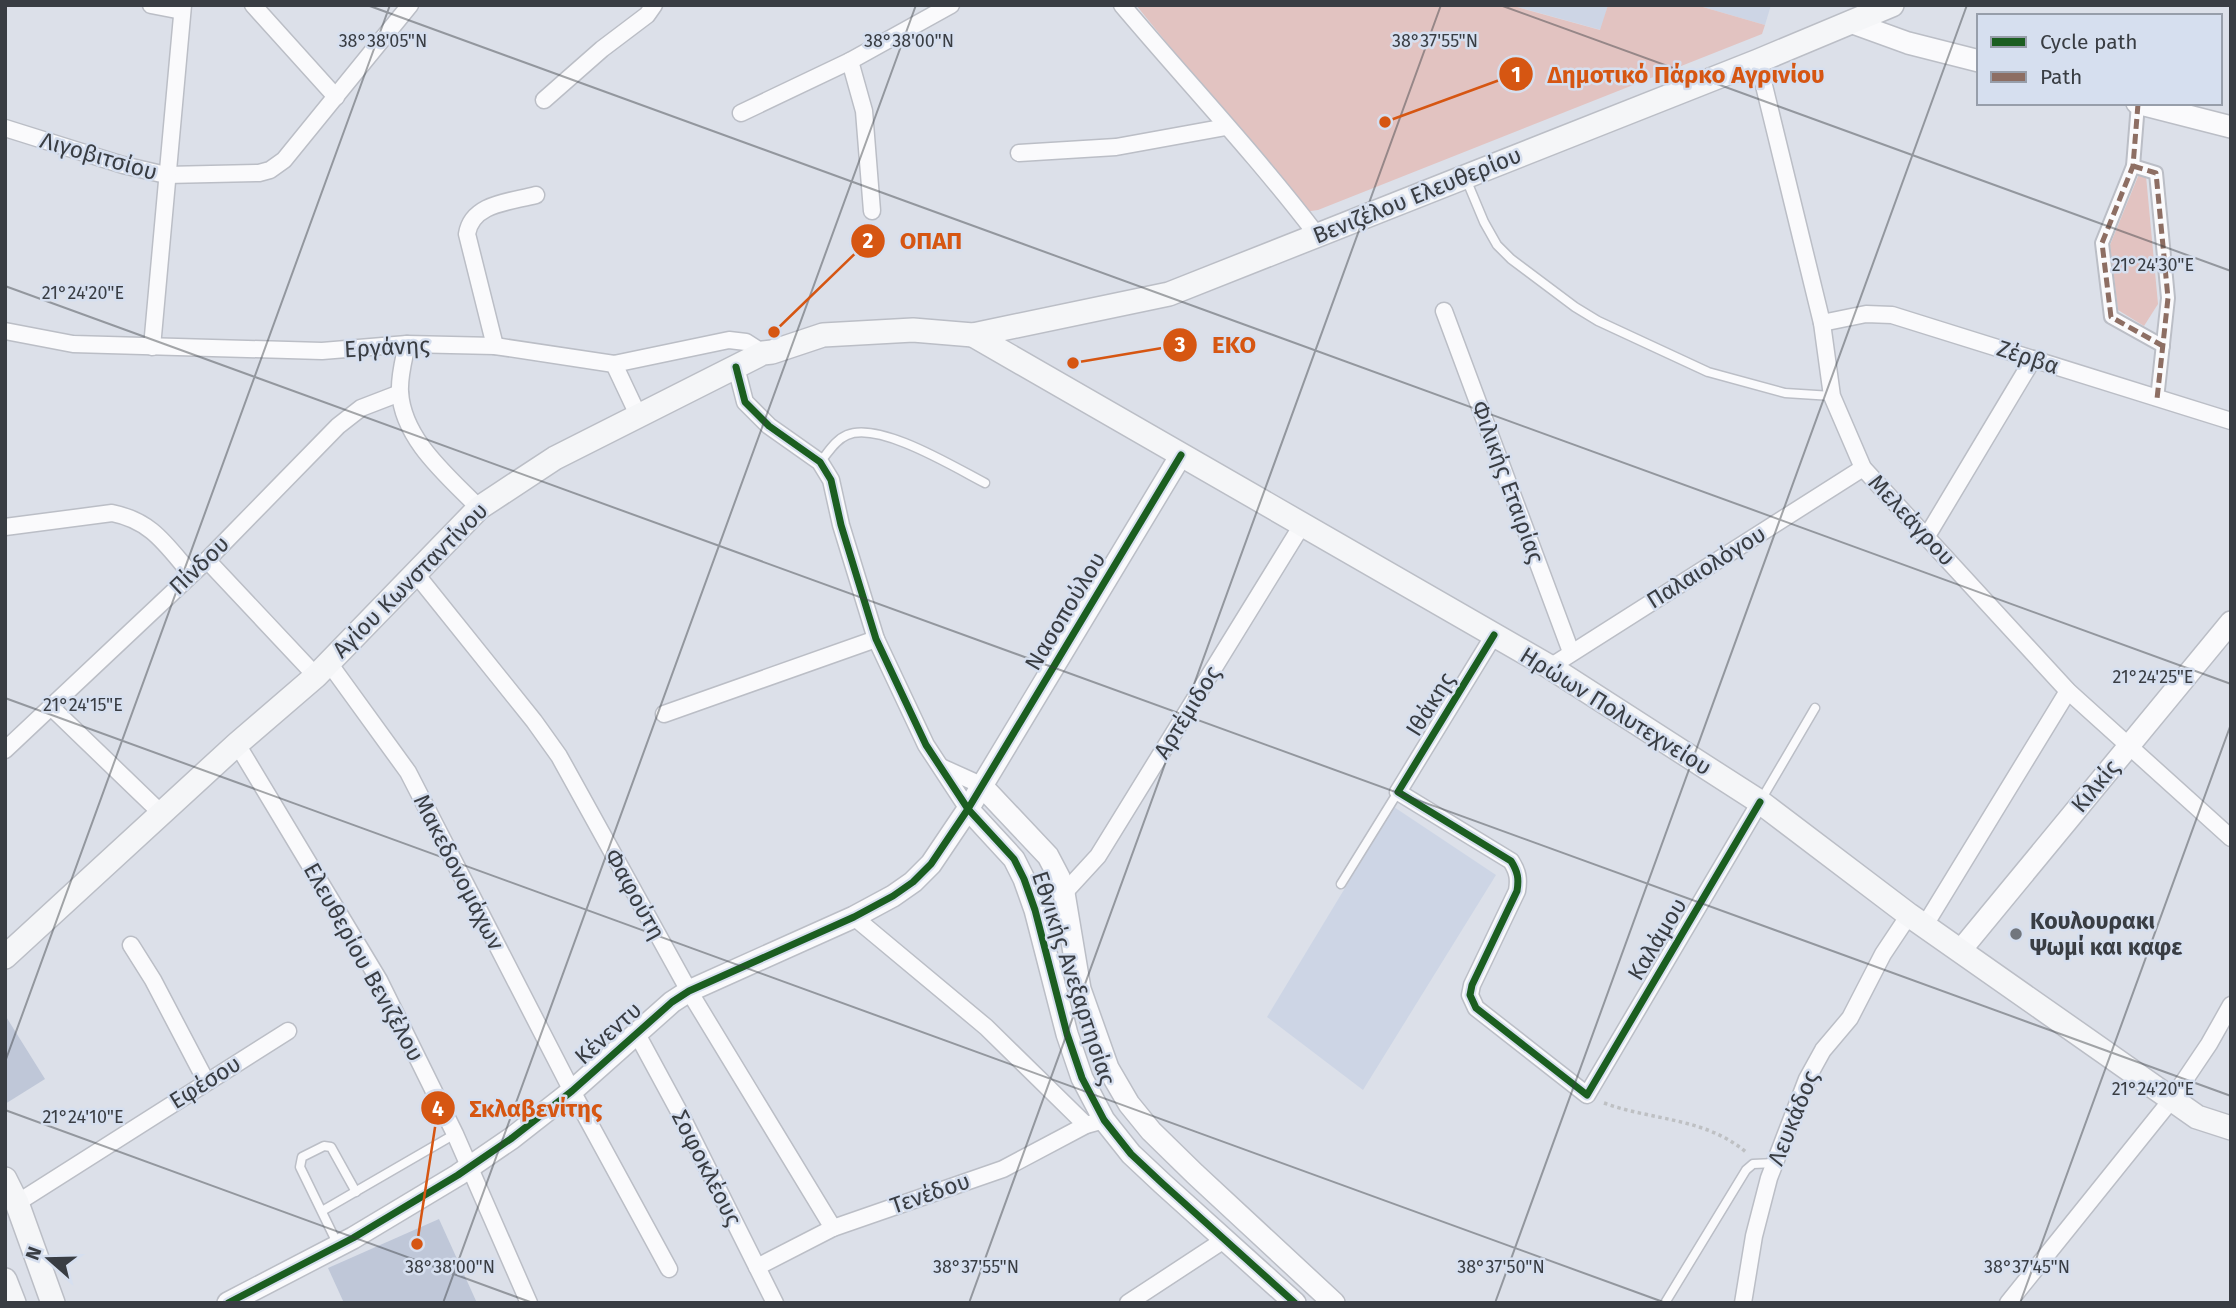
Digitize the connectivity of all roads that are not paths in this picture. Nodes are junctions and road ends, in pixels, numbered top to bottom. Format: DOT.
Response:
graph roads {
  1 [pos="151,5"];
  2 [pos="253,5"];
  3 [pos="410,5"];
  4 [pos="653,5"];
  5 [pos="951,5"];
  6 [pos="1122,5"];
  7 [pos="1892,5"];
  8 [pos="182,8"];
  9 [pos="1850,22"];
  10 [pos="1977,60"];
  11 [pos="849,61"];
  12 [pos="1758,61"];
  13 [pos="336,97"];
  14 [pos="544,100"];
  15 [pos="2138,105"];
  16 [pos="2146,105"];
  17 [pos="741,113"];
  18 [pos="2231,127"];
  19 [pos="5,128"];
  20 [pos="1226,128"];
  21 [pos="1019,153"];
  22 [pos="2133,166"];
  23 [pos="166,175"];
  24 [pos="1465,176"];
  25 [pos="536,195"];
  26 [pos="872,211"];
  27 [pos="1317,235"];
  28 [pos="1444,312"];
  29 [pos="1822,323"];
  30 [pos="5,331"];
  31 [pos="973,335"];
  32 [pos="407,344"];
  33 [pos="152,346"];
  34 [pos="495,346"];
  35 [pos="2163,346"];
  36 [pos="763,353"];
  37 [pos="2033,359"];
  38 [pos="614,364"];
  39 [pos="736,367"];
  40 [pos="400,393"];
  41 [pos="1832,396"];
  42 [pos="2157,398"];
  43 [pos="639,416"];
  44 [pos="2231,421"];
  45 [pos="1181,455"];
  46 [pos="820,463"];
  47 [pos="1863,468"];
  48 [pos="985,483"];
  49 [pos="479,508"];
  50 [pos="1303,525"];
  51 [pos="5,527"];
  52 [pos="1927,536"];
  53 [pos="207,560"];
  54 [pos="191,574"];
  55 [pos="416,574"];
  56 [pos="2231,622"];
  57 [pos="1494,635"];
  58 [pos="876,639"];
  59 [pos="1571,652"];
  60 [pos="1550,667"];
  61 [pos="322,670"];
  62 [pos="2068,691"];
  63 [pos="51,707"];
  64 [pos="1815,708"];
  65 [pos="664,714"];
  66 [pos="237,744"];
  67 [pos="2128,746"];
  68 [pos="5,750"];
  69 [pos="941,767"];
  70 [pos="982,785"];
  71 [pos="1398,792"];
  72 [pos="1760,802"];
  73 [pos="968,809"];
  74 [pos="161,813"];
  75 [pos="2231,838"];
  76 [pos="1341,884"];
  77 [pos="1064,893"];
  78 [pos="854,917"];
  79 [pos="1917,920"];
  80 [pos="131,945"];
  81 [pos="1960,951"];
  82 [pos="5,957"];
  83 [pos="689,991"];
  84 [pos="2231,1005"];
  85 [pos="288,1031"];
  86 [pos="637,1034"];
  87 [pos="206,1081"];
  88 [pos="572,1091"];
  89 [pos="2172,1099"];
  90 [pos="1095,1122"];
  91 [pos="2231,1128"];
  92 [pos="455,1134"];
  93 [pos="1775,1163"];
  94 [pos="469,1167"];
  95 [pos="5,1179"];
  96 [pos="356,1192"];
  97 [pos="17,1202"];
  98 [pos="322,1211"];
  99 [pos="834,1227"];
  100 [pos="1224,1240"];
  101 [pos="338,1245"];
  102 [pos="757,1267"];
  103 [pos="669,1269"];
  104 [pos="5,1280"];
  105 [pos="14,1303"];
  106 [pos="53,1303"];
  107 [pos="228,1303"];
  108 [pos="530,1303"];
  109 [pos="775,1303"];
  110 [pos="1128,1303"];
  111 [pos="1295,1303"];
  112 [pos="1334,1303"];
  113 [pos="1665,1303"];
  114 [pos="1743,1303"];
  115 [pos="2008,1303"];
  1 -- 8 [label="street"];
  2 -- 13 [label="street"];
  3 -- 13 [label="street, Λιγοβιτσίου"];
  4 -- 14 [label="street"];
  5 -- 11 [label="street"];
  6 -- 20 [label="street"];
  7 -- 9 [label="main road"];
  8 -- 23 [label="street"];
  9 -- 10 [label="street"];
  9 -- 12 [label="main road, Βενιζέλου Ελευθερίου"];
  11 -- 17 [label="street"];
  11 -- 26 [label="street"];
  12 -- 24 [label="main road, Βενιζέλου Ελευθερίου"];
  12 -- 29 [label="street, Μελεάγρου"];
  13 -- 23 [label="street, Λιγοβιτσίου"];
  15 -- 22 [label="street"];
  16 -- 18 [label="street"];
  19 -- 23 [label="street, Λιγοβιτσίου"];
  20 -- 21 [label="street"];
  20 -- 27 [label="street"];
  22 -- 35 [label="street"];
  22 -- 35 [label="street"];
  23 -- 33 [label="street"];
  24 -- 27 [label="main road, Βενιζέλου Ελευθερίου"];
  24 -- 41 [label="lane"];
  25 -- 34 [label="street"];
  27 -- 31 [label="main road, Βενιζέλου Ελευθερίου"];
  28 -- 59 [label="street, Φιλικής Εταιρίας"];
  29 -- 37 [label="street, Ζέρβα"];
  29 -- 41 [label="street, Μελεάγρου"];
  30 -- 33 [label="street, Εργάνης"];
  31 -- 36 [label="main road, Αγίου Κωνσταντίνου"];
  31 -- 45 [label="main road, Ηρώων Πολυτεχνείου"];
  32 -- 33 [label="street, Εργάνης"];
  32 -- 34 [label="street, Εργάνης"];
  32 -- 40 [label="street"];
  34 -- 38 [label="street, Εργάνης"];
  35 -- 42 [label="street"];
  36 -- 38 [label="street, Εργάνης"];
  36 -- 39 [label="main road, Αγίου Κωνσταντίνου"];
  37 -- 42 [label="street, Ζέρβα"];
  37 -- 52 [label="street"];
  38 -- 43 [label="street"];
  39 -- 43 [label="main road, Αγίου Κωνσταντίνου"];
  39 -- 46 [label="street"];
  40 -- 49 [label="street"];
  40 -- 53 [label="street, Πίνδου"];
  41 -- 47 [label="street, Μελεάγρου"];
  42 -- 44 [label="street, Ζέρβα"];
  43 -- 49 [label="main road, Αγίου Κωνσταντίνου"];
  45 -- 50 [label="main road, Ηρώων Πολυτεχνείου"];
  45 -- 70 [label="street, Νασοπούλου"];
  46 -- 48 [label="lane"];
  46 -- 58 [label="street"];
  47 -- 52 [label="street, Μελεάγρου"];
  47 -- 59 [label="street, Παλαιολόγου"];
  49 -- 55 [label="main road, Αγίου Κωνσταντίνου"];
  50 -- 57 [label="main road, Ηρώων Πολυτεχνείου"];
  50 -- 77 [label="street, Αρτέμιδος"];
  51 -- 54 [label="street"];
  52 -- 62 [label="street, Μελεάγρου"];
  53 -- 54 [label="street, Πίνδου"];
  53 -- 61 [label="street, Μακεδονομάχων"];
  54 -- 63 [label="street, Πίνδου"];
  55 -- 61 [label="main road, Αγίου Κωνσταντίνου"];
  55 -- 83 [label="street, Φαφούτη"];
  56 -- 67 [label="street, Κιλκίς"];
  57 -- 60 [label="main road, Ηρώων Πολυτεχνείου"];
  57 -- 71 [label="street, Ιθάκης"];
  58 -- 65 [label="street"];
  58 -- 69 [label="street"];
  59 -- 60 [label="street, Παλαιολόγου"];
  60 -- 72 [label="main road, Ηρώων Πολυτεχνείου"];
  61 -- 66 [label="main road, Αγίου Κωνσταντίνου"];
  61 -- 88 [label="street, Μακεδονομάχων"];
  62 -- 67 [label="street, Μελεάγρου"];
  62 -- 79 [label="street, Λευκάδος"];
  63 -- 68 [label="street, Πίνδου"];
  63 -- 74 [label="street"];
  64 -- 72 [label="lane"];
  66 -- 74 [label="main road, Αγίου Κωνσταντίνου"];
  66 -- 92 [label="street, Ελευθερίου Βενιζέλου"];
  67 -- 75 [label="street, Μελεάγρου"];
  67 -- 81 [label="street, Κιλκίς"];
  69 -- 70 [label="street"];
  69 -- 73 [label="street"];
  70 -- 73 [label="street, Νασοπούλου"];
  70 -- 77 [label="street"];
  71 -- 72 [label="street, Καλάμου"];
  71 -- 76 [label="lane, Ιθάκης"];
  72 -- 79 [label="main road, Ηρώων Πολυτεχνείου"];
  73 -- 78 [label="street, Κένεντυ"];
  73 -- 90 [label="street, Εθνικής Ανεξαρτησίας"];
  74 -- 82 [label="main road, Αγίου Κωνσταντίνου"];
  77 -- 112 [label="street"];
  78 -- 83 [label="street, Κένεντυ"];
  78 -- 90 [label="street"];
  79 -- 81 [label="main road, Ηρώων Πολυτεχνείου"];
  79 -- 93 [label="street, Λευκάδος"];
  80 -- 87 [label="street"];
  81 -- 89 [label="main road, Ηρώων Πολυτεχνείου"];
  83 -- 86 [label="street, Κένεντυ"];
  83 -- 99 [label="street, Φαφούτη"];
  84 -- 89 [label="street"];
  85 -- 87 [label="street, Εφέσου"];
  86 -- 88 [label="street, Κένεντυ"];
  86 -- 102 [label="street, Σοφοκλέους"];
  87 -- 97 [label="street, Εφέσου"];
  88 -- 94 [label="street, Κένεντυ"];
  88 -- 103 [label="street, Μακεδονομάχων"];
  89 -- 91 [label="main road, Ηρώων Πολυτεχνείου"];
  89 -- 115 [label="street"];
  90 -- 99 [label="street, Τενέδου"];
  90 -- 100 [label="street, Εθνικής Ανεξαρτησίας"];
  92 -- 94 [label="street, Ελευθερίου Βενιζέλου"];
  92 -- 96 [label="lane"];
  93 -- 113 [label="lane"];
  93 -- 114 [label="street, Λευκάδος"];
  94 -- 101 [label="street, Κένεντυ"];
  94 -- 108 [label="street, Ελευθερίου Βενιζέλου"];
  95 -- 97 [label="main road"];
  96 -- 98 [label="lane"];
  96 -- 98 [label="lane"];
  97 -- 106 [label="main road"];
  98 -- 101 [label="lane"];
  99 -- 102 [label="street, Τενέδου"];
  100 -- 110 [label="street"];
  100 -- 111 [label="street, Εθνικής Ανεξαρτησίας"];
  101 -- 107 [label="street, Κένεντυ"];
  102 -- 109 [label="street, Σοφοκλέους"];
  104 -- 105 [label="main road"];
}
